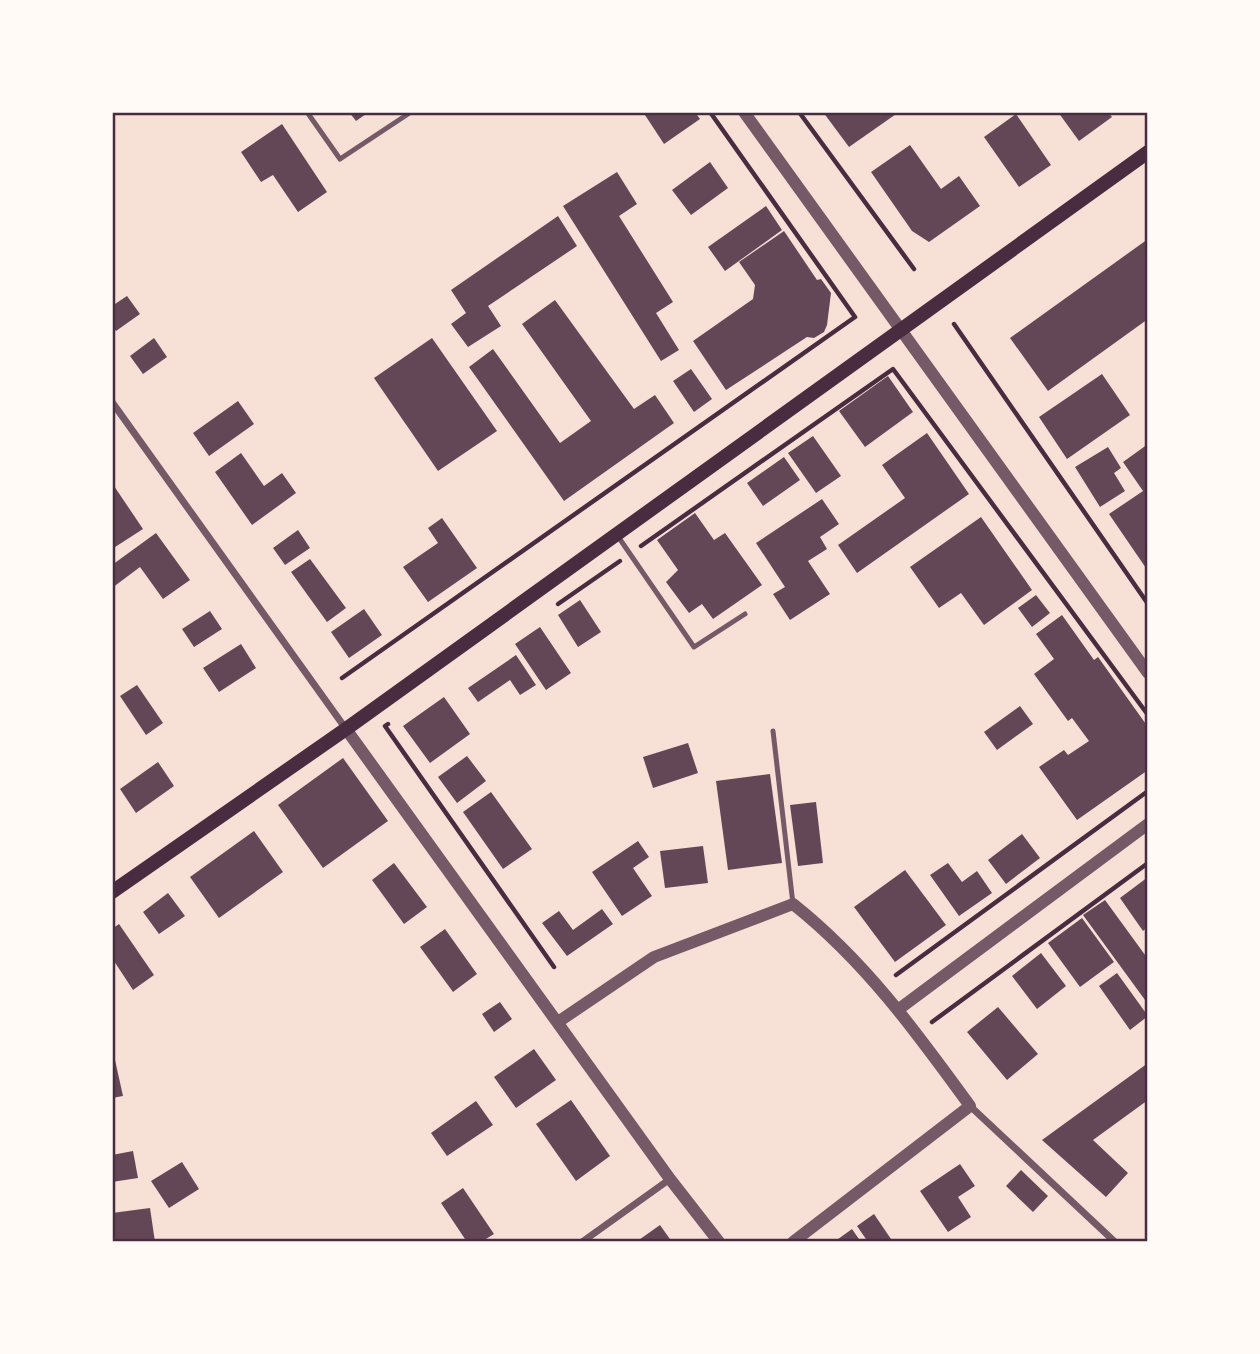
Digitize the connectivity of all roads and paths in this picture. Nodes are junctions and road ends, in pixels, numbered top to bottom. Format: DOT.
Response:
graph roads {
  1 [pos="307,112"];
  2 [pos="411,112"];
  3 [pos="710,112"];
  4 [pos="744,112"];
  5 [pos="799,112"];
  6 [pos="1148,152"];
  7 [pos="914,269"];
  8 [pos="954,324"];
  9 [pos="900,331"];
  10 [pos="112,402"];
  11 [pos="616,532"];
  12 [pos="630,554"];
  13 [pos="1148,604"];
  14 [pos="552,608"];
  15 [pos="745,614"];
  16 [pos="1148,673"];
  17 [pos="342,678"];
  18 [pos="1148,715"];
  19 [pos="396,718"];
  20 [pos="346,729"];
  21 [pos="773,732"];
  22 [pos="1148,791"];
  23 [pos="1148,824"];
  24 [pos="1148,863"];
  25 [pos="112,892"];
  26 [pos="793,904"];
  27 [pos="555,967"];
  28 [pos="896,975"];
  29 [pos="899,1009"];
  30 [pos="558,1022"];
  31 [pos="932,1022"];
  32 [pos="970,1107"];
  33 [pos="670,1179"];
  34 [pos="582,1242"];
  35 [pos="719,1242"];
  36 [pos="793,1242"];
  37 [pos="1115,1242"];
  1 -- 2 [label="lane"];
  3 -- 17 [label="path"];
  4 -- 9 [label="street"];
  5 -- 7 [label="path"];
  6 -- 9 [label="main road"];
  8 -- 13 [label="path"];
  9 -- 11 [label="main road"];
  9 -- 16 [label="street"];
  10 -- 20 [label="street"];
  11 -- 12 [label="lane"];
  11 -- 20 [label="main road"];
  12 -- 14 [label="path"];
  12 -- 15 [label="lane"];
  12 -- 18 [label="path"];
  19 -- 27 [label="path"];
  20 -- 25 [label="main road"];
  20 -- 30 [label="street"];
  21 -- 26 [label="lane"];
  22 -- 28 [label="path"];
  23 -- 29 [label="street"];
  24 -- 31 [label="path"];
  26 -- 29 [label="street"];
  26 -- 30 [label="street"];
  29 -- 32 [label="street"];
  30 -- 33 [label="street"];
  32 -- 36 [label="street"];
  32 -- 37 [label="street"];
  33 -- 34 [label="street"];
  33 -- 35 [label="street"];
}
